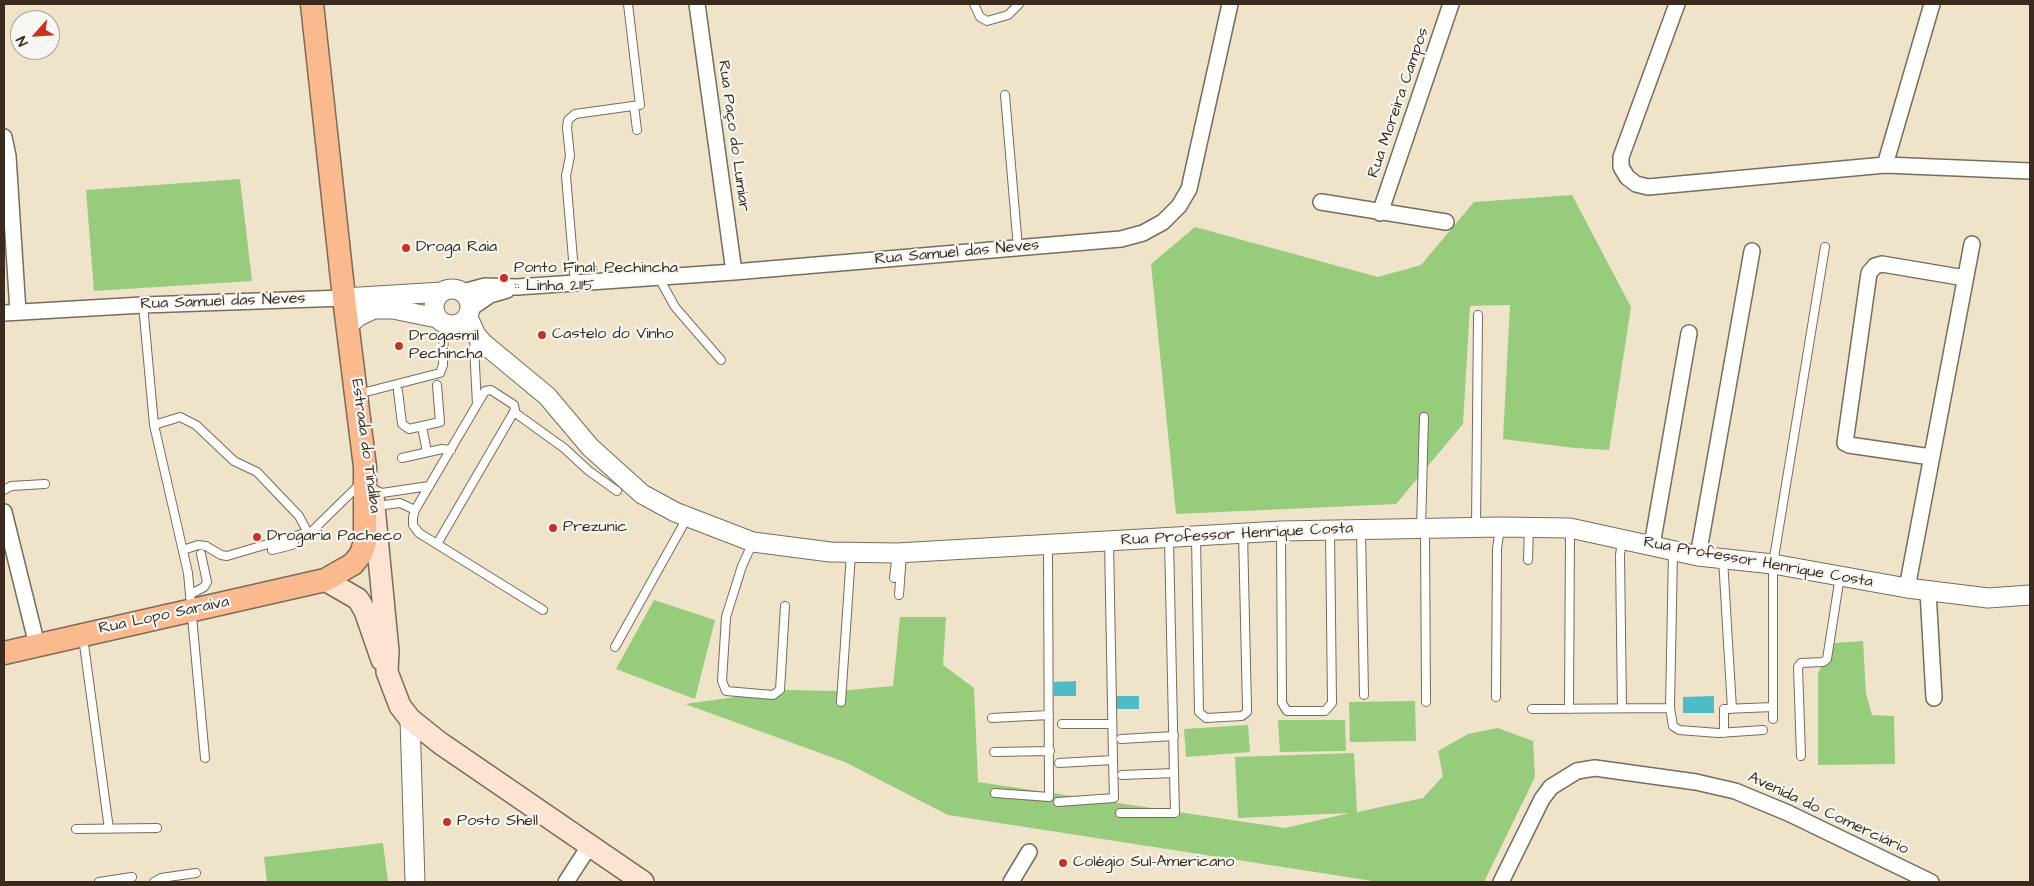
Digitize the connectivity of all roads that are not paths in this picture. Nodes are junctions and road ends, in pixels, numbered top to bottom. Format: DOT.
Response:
graph roads {
  1 [pos="312,4"];
  2 [pos="628,4"];
  3 [pos="697,4"];
  4 [pos="974,4"];
  5 [pos="1019,4"];
  6 [pos="1230,4"];
  7 [pos="1451,4"];
  8 [pos="1677,4"];
  9 [pos="1932,4"];
  10 [pos="1005,95"];
  11 [pos="634,106"];
  12 [pos="637,130"];
  13 [pos="4,137"];
  14 [pos="1885,165"];
  15 [pos="2030,171"];
  16 [pos="1321,202"];
  17 [pos="1380,213"];
  18 [pos="1446,222"];
  19 [pos="1972,244"];
  20 [pos="1825,247"];
  21 [pos="1018,248"];
  22 [pos="1752,251"];
  23 [pos="734,272"];
  24 [pos="659,278"];
  25 [pos="1965,278"];
  26 [pos="575,283"];
  27 [pos="442,292"];
  28 [pos="344,298"];
  29 [pos="143,305"];
  30 [pos="467,306"];
  31 [pos="11,313"];
  32 [pos="1478,315"];
  33 [pos="442,322"];
  34 [pos="347,326"];
  35 [pos="1689,333"];
  36 [pos="474,347"];
  37 [pos="503,360"];
  38 [pos="721,360"];
  39 [pos="437,385"];
  40 [pos="398,391"];
  41 [pos="357,394"];
  42 [pos="477,404"];
  43 [pos="514,412"];
  44 [pos="1424,417"];
  45 [pos="154,424"];
  46 [pos="422,427"];
  47 [pos="451,450"];
  48 [pos="427,452"];
  49 [pos="1931,457"];
  50 [pos="402,458"];
  51 [pos="45,484"];
  52 [pos="369,485"];
  53 [pos="429,486"];
  54 [pos="4,490"];
  55 [pos="617,491"];
  56 [pos="416,510"];
  57 [pos="4,512"];
  58 [pos="687,518"];
  59 [pos="1476,527"];
  60 [pos="1500,527"];
  61 [pos="1423,528"];
  62 [pos="1529,528"];
  63 [pos="1570,528"];
  64 [pos="1330,529"];
  65 [pos="1361,529"];
  66 [pos="1281,531"];
  67 [pos="308,533"];
  68 [pos="1244,533"];
  69 [pos="293,537"];
  70 [pos="1196,537"];
  71 [pos="1168,539"];
  72 [pos="1622,539"];
  73 [pos="1109,541"];
  74 [pos="753,542"];
  75 [pos="436,544"];
  76 [pos="1652,545"];
  77 [pos="1048,546"];
  78 [pos="183,550"];
  79 [pos="272,550"];
  80 [pos="1674,551"];
  81 [pos="899,553"];
  82 [pos="201,554"];
  83 [pos="852,554"];
  84 [pos="1698,556"];
  85 [pos="1723,558"];
  86 [pos="1528,560"];
  87 [pos="1773,564"];
  88 [pos="1840,576"];
  89 [pos="894,578"];
  90 [pos="325,580"];
  91 [pos="1907,588"];
  92 [pos="1928,591"];
  93 [pos="898,595"];
  94 [pos="2030,595"];
  95 [pos="192,602"];
  96 [pos="785,606"];
  97 [pos="543,610"];
  98 [pos="83,634"];
  99 [pos="37,645"];
  100 [pos="615,647"];
  101 [pos="4,654"];
  102 [pos="387,672"];
  103 [pos="1364,695"];
  104 [pos="1496,697"];
  105 [pos="1934,698"];
  106 [pos="841,702"];
  107 [pos="1426,702"];
  108 [pos="1773,707"];
  109 [pos="1622,708"];
  110 [pos="1670,708"];
  111 [pos="1532,709"];
  112 [pos="1569,709"];
  113 [pos="1732,709"];
  114 [pos="1049,714"];
  115 [pos="992,718"];
  116 [pos="410,719"];
  117 [pos="1773,719"];
  118 [pos="1062,724"];
  119 [pos="1112,724"];
  120 [pos="1763,730"];
  121 [pos="1724,733"];
  122 [pos="1174,736"];
  123 [pos="1121,739"];
  124 [pos="994,752"];
  125 [pos="1050,752"];
  126 [pos="1801,756"];
  127 [pos="205,758"];
  128 [pos="1113,760"];
  129 [pos="1059,763"];
  130 [pos="1174,773"];
  131 [pos="1122,775"];
  132 [pos="995,793"];
  133 [pos="1058,802"];
  134 [pos="1120,813"];
  135 [pos="109,828"];
  136 [pos="157,828"];
  137 [pos="76,829"];
  138 [pos="590,846"];
  139 [pos="1029,852"];
  140 [pos="196,873"];
  141 [pos="132,877"];
  142 [pos="99,882"];
  143 [pos="154,882"];
  144 [pos="415,882"];
  145 [pos="566,882"];
  146 [pos="644,882"];
  147 [pos="1011,882"];
  148 [pos="1501,882"];
  149 [pos="1932,882"];
  1 -- 28 [label="main road, Estrada do Tindiba"];
  2 -- 11 [label="lane"];
  3 -- 23 [label="street, Rua Paço do Lumiar"];
  4 -- 5 [label="lane"];
  6 -- 21 [label="street, Rua Samuel das Neves"];
  7 -- 17 [label="street, Rua Moreira Campos"];
  8 -- 14 [label="street"];
  9 -- 14 [label="street"];
  10 -- 21 [label="lane"];
  11 -- 12 [label="lane"];
  11 -- 26 [label="lane"];
  13 -- 31 [label="street"];
  14 -- 15 [label="street"];
  16 -- 17 [label="street"];
  17 -- 18 [label="street"];
  19 -- 25 [label="street"];
  20 -- 87 [label="lane"];
  21 -- 23 [label="street, Rua Samuel das Neves"];
  22 -- 84 [label="street"];
  23 -- 24 [label="street, Rua Samuel das Neves"];
  24 -- 26 [label="street, Rua Samuel das Neves"];
  24 -- 38 [label="lane"];
  25 -- 49 [label="street"];
  25 -- 49 [label="street"];
  26 -- 30 [label="street, Rua Samuel das Neves"];
  27 -- 28 [label="street, Rua Samuel das Neves"];
  27 -- 30 [label="street"];
  27 -- 33 [label="street"];
  28 -- 29 [label="street, Rua Samuel das Neves"];
  28 -- 34 [label="main road, Estrada do Tindiba"];
  29 -- 31 [label="street, Rua Samuel das Neves"];
  29 -- 45 [label="lane"];
  30 -- 33 [label="street"];
  30 -- 37 [label="street, Rua Professor Henrique Costa"];
  32 -- 59 [label="lane"];
  33 -- 34 [label="street, Rua Professor Henrique Costa"];
  33 -- 36 [label="street, Rua Professor Henrique Costa"];
  33 -- 41 [label="lane"];
  34 -- 41 [label="main road, Estrada do Tindiba"];
  35 -- 76 [label="street"];
  36 -- 37 [label="street, Rua Professor Henrique Costa"];
  36 -- 42 [label="lane"];
  37 -- 58 [label="street, Rua Professor Henrique Costa"];
  39 -- 46 [label="lane"];
  40 -- 46 [label="lane"];
  41 -- 52 [label="main road, Estrada do Tindiba"];
  42 -- 43 [label="lane"];
  42 -- 47 [label="lane"];
  43 -- 55 [label="lane"];
  43 -- 75 [label="lane"];
  44 -- 61 [label="lane"];
  45 -- 67 [label="lane"];
  45 -- 78 [label="lane"];
  46 -- 48 [label="lane"];
  47 -- 48 [label="lane"];
  47 -- 53 [label="lane"];
  48 -- 50 [label="lane"];
  49 -- 91 [label="street"];
  51 -- 54 [label="lane"];
  52 -- 53 [label="lane"];
  52 -- 56 [label="lane"];
  52 -- 67 [label="lane"];
  52 -- 90 [label="main road, Rua Lopo Saraiva"];
  52 -- 102 [label="main road, Estrada do Tindiba"];
  53 -- 56 [label="lane"];
  56 -- 75 [label="lane"];
  57 -- 99 [label="street"];
  58 -- 74 [label="street, Rua Professor Henrique Costa"];
  58 -- 100 [label="lane"];
  59 -- 60 [label="street, Rua Professor Henrique Costa"];
  59 -- 61 [label="street, Rua Professor Henrique Costa"];
  60 -- 62 [label="street, Rua Professor Henrique Costa"];
  60 -- 104 [label="lane"];
  61 -- 65 [label="street, Rua Professor Henrique Costa"];
  61 -- 107 [label="lane"];
  62 -- 63 [label="street, Rua Professor Henrique Costa"];
  62 -- 86 [label="lane"];
  63 -- 72 [label="street, Rua Professor Henrique Costa"];
  63 -- 112 [label="lane"];
  64 -- 65 [label="street, Rua Professor Henrique Costa"];
  64 -- 66 [label="street, Rua Professor Henrique Costa"];
  64 -- 66 [label="lane"];
  65 -- 103 [label="lane"];
  66 -- 68 [label="street, Rua Professor Henrique Costa"];
  67 -- 69 [label="lane"];
  68 -- 70 [label="street, Rua Professor Henrique Costa"];
  68 -- 70 [label="lane"];
  69 -- 78 [label="lane"];
  69 -- 79 [label="lane"];
  70 -- 71 [label="street, Rua Professor Henrique Costa"];
  71 -- 73 [label="street, Rua Professor Henrique Costa"];
  71 -- 122 [label="lane"];
  72 -- 76 [label="street, Rua Professor Henrique Costa"];
  72 -- 109 [label="lane"];
  73 -- 77 [label="street, Rua Professor Henrique Costa"];
  73 -- 119 [label="lane"];
  74 -- 83 [label="street, Rua Professor Henrique Costa"];
  74 -- 96 [label="lane"];
  75 -- 97 [label="lane"];
  76 -- 80 [label="street, Rua Professor Henrique Costa"];
  77 -- 81 [label="street, Rua Professor Henrique Costa"];
  77 -- 114 [label="lane"];
  78 -- 95 [label="lane"];
  80 -- 84 [label="street, Rua Professor Henrique Costa"];
  80 -- 110 [label="lane"];
  81 -- 83 [label="street, Rua Professor Henrique Costa"];
  81 -- 89 [label="lane"];
  81 -- 93 [label="lane"];
  82 -- 95 [label="lane"];
  83 -- 106 [label="lane"];
  84 -- 85 [label="street, Rua Professor Henrique Costa"];
  85 -- 87 [label="street, Rua Professor Henrique Costa"];
  85 -- 113 [label="lane"];
  87 -- 88 [label="street, Rua Professor Henrique Costa"];
  87 -- 108 [label="lane"];
  88 -- 91 [label="street, Rua Professor Henrique Costa"];
  88 -- 126 [label="lane"];
  90 -- 95 [label="main road, Rua Lopo Saraiva"];
  90 -- 102 [label="main road"];
  91 -- 92 [label="street, Rua Professor Henrique Costa"];
  92 -- 94 [label="street, Rua Professor Henrique Costa"];
  92 -- 105 [label="street"];
  95 -- 98 [label="main road, Rua Lopo Saraiva"];
  95 -- 127 [label="lane"];
  98 -- 99 [label="main road, Rua Lopo Saraiva"];
  98 -- 135 [label="lane"];
  99 -- 101 [label="main road, Rua Lopo Saraiva"];
  102 -- 116 [label="main road, Estrada do Tindiba"];
  108 -- 113 [label="lane"];
  108 -- 117 [label="lane"];
  109 -- 110 [label="lane"];
  109 -- 112 [label="lane"];
  110 -- 121 [label="lane"];
  111 -- 112 [label="lane"];
  113 -- 121 [label="lane"];
  114 -- 115 [label="lane"];
  114 -- 125 [label="lane"];
  116 -- 138 [label="main road, Estrada do Tindiba"];
  116 -- 144 [label="street"];
  118 -- 119 [label="lane"];
  119 -- 128 [label="lane"];
  120 -- 121 [label="lane"];
  122 -- 123 [label="lane"];
  122 -- 130 [label="lane"];
  124 -- 125 [label="lane"];
  125 -- 132 [label="lane"];
  128 -- 129 [label="lane"];
  128 -- 133 [label="lane"];
  130 -- 131 [label="lane"];
  130 -- 134 [label="lane"];
  135 -- 136 [label="lane"];
  135 -- 137 [label="lane"];
  138 -- 145 [label="street"];
  138 -- 146 [label="main road, Estrada do Tindiba"];
  139 -- 147 [label="street"];
  140 -- 143 [label="lane"];
  141 -- 142 [label="lane"];
  148 -- 149 [label="street, Avenida do Comerciário"];
}
